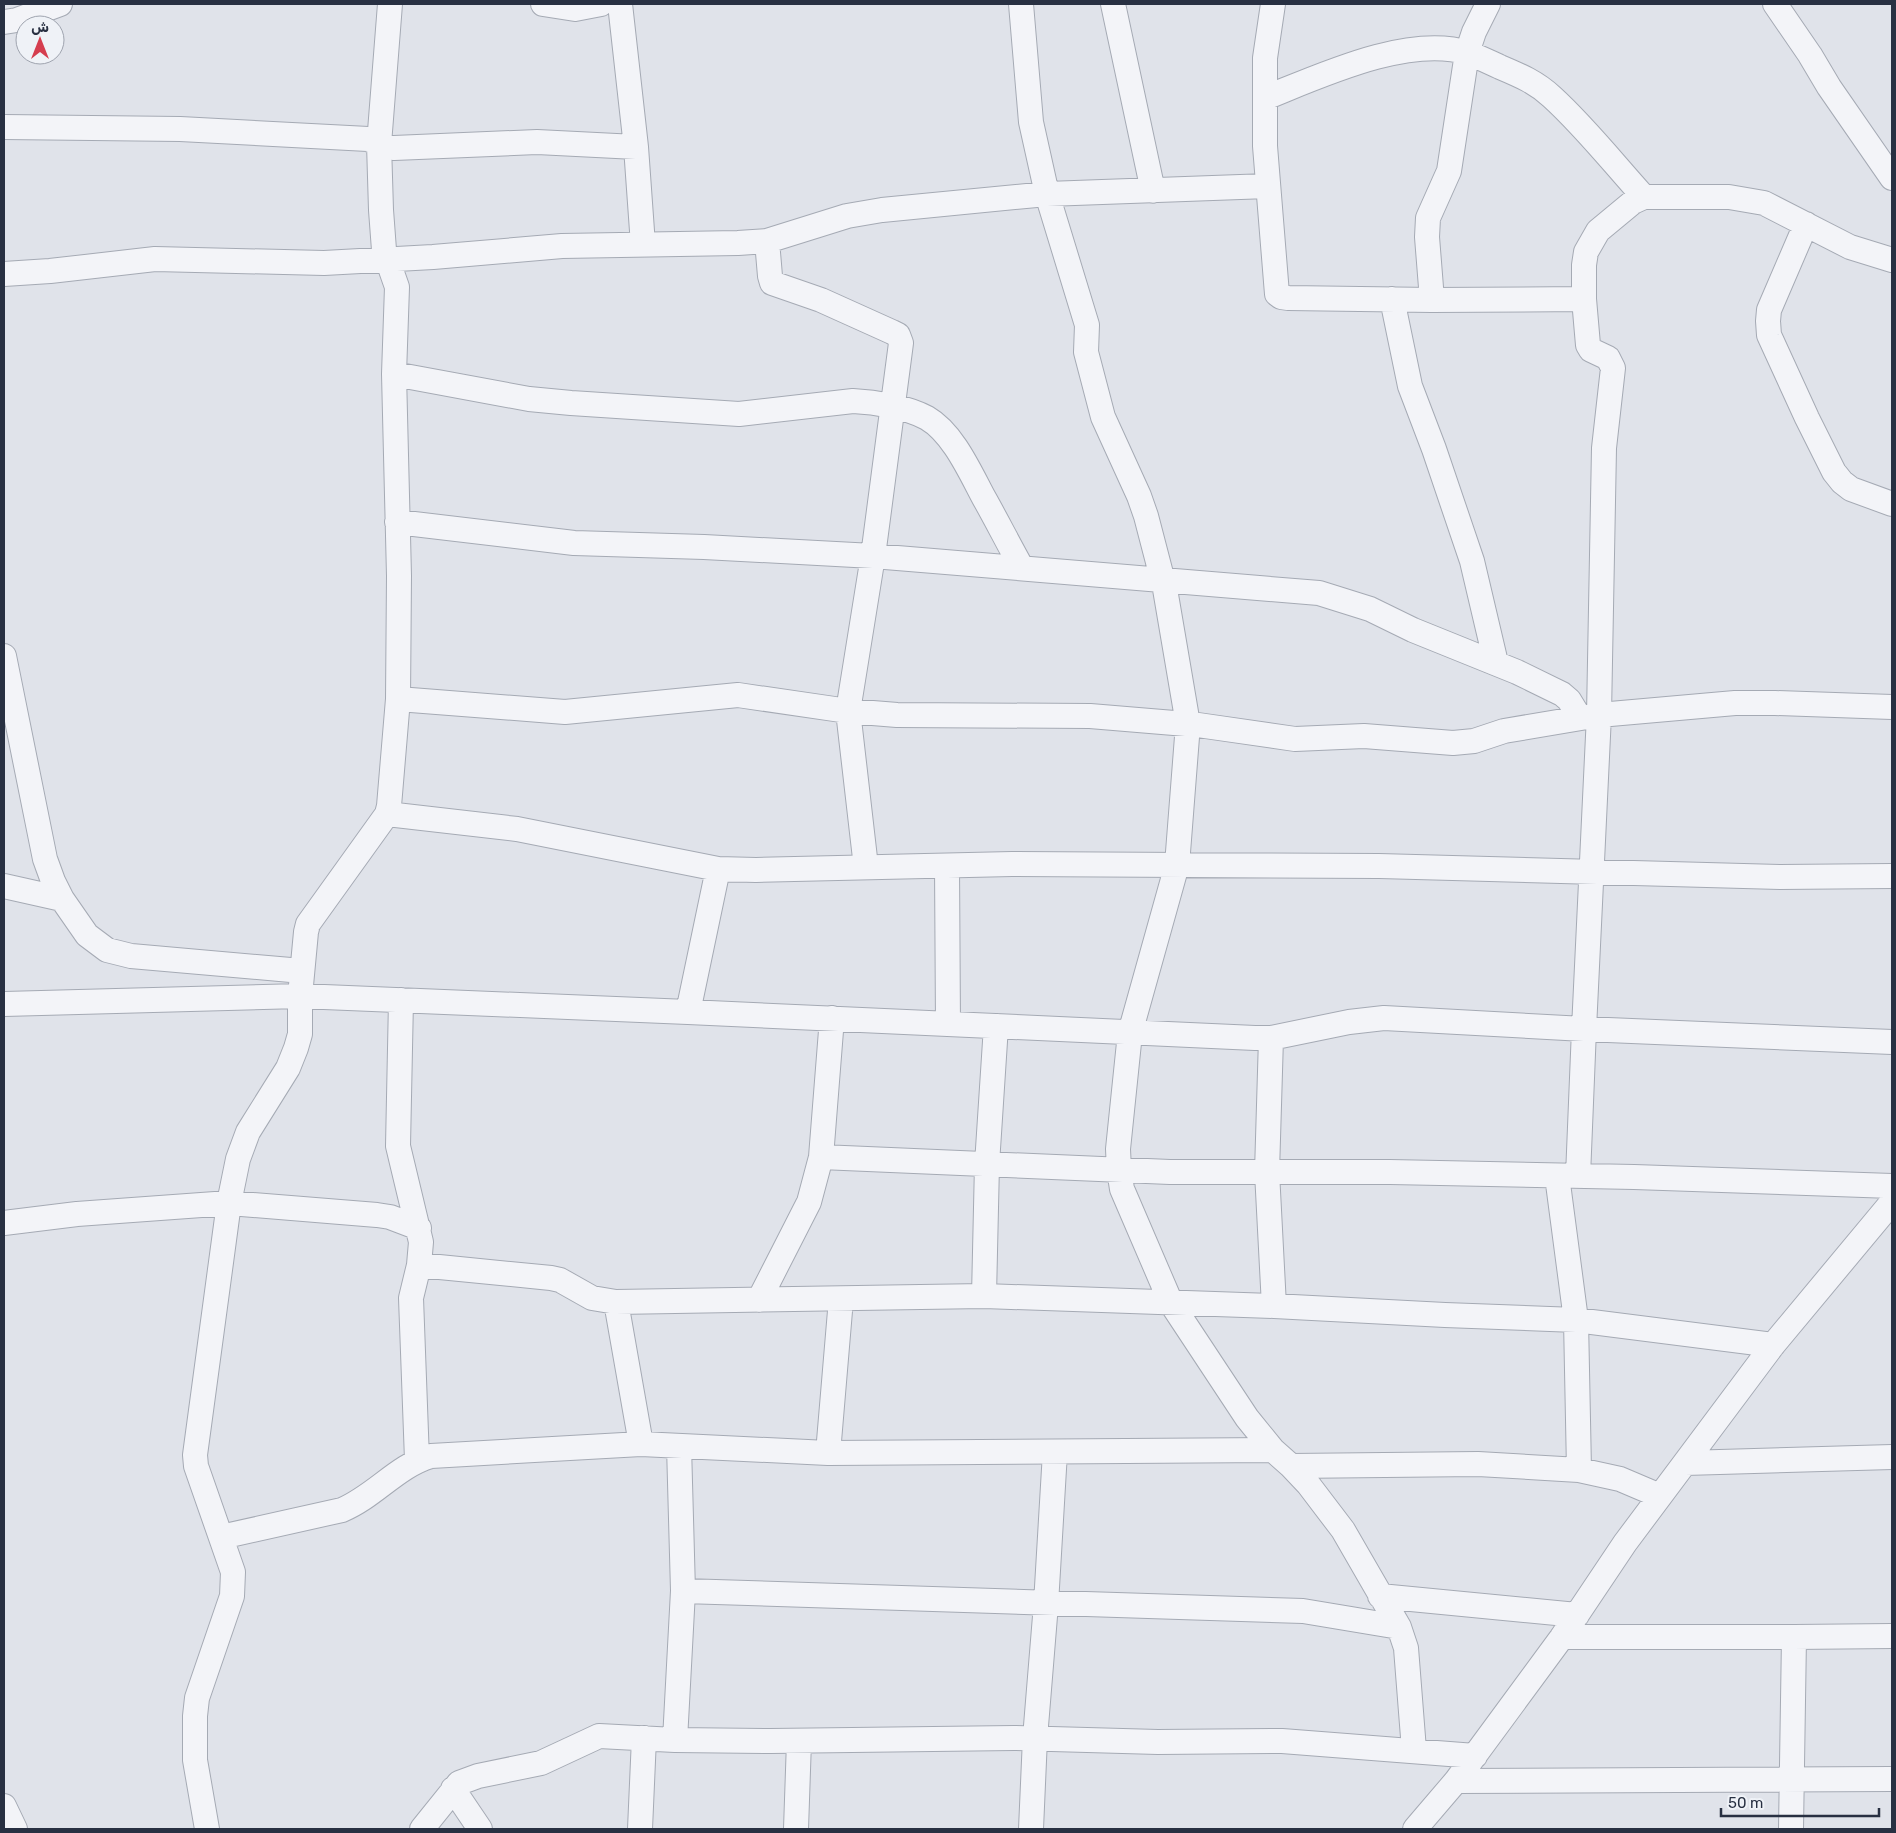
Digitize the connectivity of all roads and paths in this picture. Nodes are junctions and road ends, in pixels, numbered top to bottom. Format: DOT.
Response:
graph roads {
  1 [pos="60,4"];
  2 [pos="390,4"];
  3 [pos="543,4"];
  4 [pos="600,4"];
  5 [pos="620,4"];
  6 [pos="1021,4"];
  7 [pos="1113,4"];
  8 [pos="1273,4"];
  9 [pos="1488,4"];
  10 [pos="1775,4"];
  11 [pos="4,22"];
  12 [pos="1467,53"];
  13 [pos="1265,98"];
  14 [pos="4,127"];
  15 [pos="379,144"];
  16 [pos="636,147"];
  17 [pos="1892,178"];
  18 [pos="1268,186"];
  19 [pos="1153,190"];
  20 [pos="1047,194"];
  21 [pos="1644,198"];
  22 [pos="1806,224"];
  23 [pos="767,241"];
  24 [pos="643,245"];
  25 [pos="388,259"];
  26 [pos="1892,260"];
  27 [pos="4,274"];
  28 [pos="1392,299"];
  29 [pos="1584,299"];
  30 [pos="1432,300"];
  31 [pos="394,374"];
  32 [pos="894,407"];
  33 [pos="1892,504"];
  34 [pos="397,522"];
  35 [pos="873,556"];
  36 [pos="1022,568"];
  37 [pos="1162,580"];
  38 [pos="4,656"];
  39 [pos="1496,663"];
  40 [pos="398,698"];
  41 [pos="1892,707"];
  42 [pos="848,711"];
  43 [pos="1590,717"];
  44 [pos="1188,724"];
  45 [pos="386,814"];
  46 [pos="1177,865"];
  47 [pos="947,866"];
  48 [pos="866,867"];
  49 [pos="718,869"];
  50 [pos="1592,871"];
  51 [pos="1892,876"];
  52 [pos="4,886"];
  53 [pos="62,899"];
  54 [pos="302,971"];
  55 [pos="300,996"];
  56 [pos="401,1000"];
  57 [pos="4,1004"];
  58 [pos="688,1012"];
  59 [pos="832,1018"];
  60 [pos="948,1024"];
  61 [pos="996,1026"];
  62 [pos="1584,1030"];
  63 [pos="1130,1033"];
  64 [pos="1271,1038"];
  65 [pos="1892,1042"];
  66 [pos="821,1157"];
  67 [pos="987,1164"];
  68 [pos="1119,1170"];
  69 [pos="1267,1172"];
  70 [pos="1568,1176"];
  71 [pos="1892,1186"];
  72 [pos="1892,1202"];
  73 [pos="229,1203"];
  74 [pos="4,1222"];
  75 [pos="419,1228"];
  76 [pos="419,1265"];
  77 [pos="984,1296"];
  78 [pos="841,1299"];
  79 [pos="759,1300"];
  80 [pos="616,1302"];
  81 [pos="1171,1303"];
  82 [pos="1274,1306"];
  83 [pos="1576,1320"];
  84 [pos="1773,1345"];
  85 [pos="641,1444"];
  86 [pos="680,1446"];
  87 [pos="1273,1450"];
  88 [pos="1055,1452"];
  89 [pos="828,1453"];
  90 [pos="1892,1457"];
  91 [pos="416,1460"];
  92 [pos="1685,1463"];
  93 [pos="1291,1466"];
  94 [pos="1580,1470"];
  95 [pos="1660,1496"];
  96 [pos="221,1537"];
  97 [pos="683,1591"];
  98 [pos="1380,1596"];
  99 [pos="1046,1604"];
  100 [pos="1577,1615"];
  101 [pos="1400,1627"];
  102 [pos="1892,1636"];
  103 [pos="1562,1637"];
  104 [pos="1794,1637"];
  105 [pos="644,1738"];
  106 [pos="1035,1738"];
  107 [pos="675,1740"];
  108 [pos="799,1741"];
  109 [pos="1414,1750"];
  110 [pos="1475,1756"];
  111 [pos="1892,1779"];
  112 [pos="1456,1781"];
  113 [pos="1792,1781"];
  114 [pos="453,1789"];
  115 [pos="4,1806"];
  116 [pos="14,1829"];
  117 [pos="207,1829"];
  118 [pos="422,1829"];
  119 [pos="480,1829"];
  120 [pos="640,1829"];
  121 [pos="796,1829"];
  122 [pos="1031,1829"];
  123 [pos="1415,1829"];
  124 [pos="1791,1829"];
  1 -- 11 [label="street"];
  2 -- 15 [label="street"];
  3 -- 4 [label="street"];
  5 -- 16 [label="street"];
  6 -- 20 [label="street"];
  7 -- 19 [label="street"];
  8 -- 13 [label="street"];
  9 -- 12 [label="street"];
  10 -- 17 [label="street"];
  12 -- 13 [label="street"];
  12 -- 21 [label="street"];
  12 -- 30 [label="street"];
  13 -- 18 [label="street"];
  14 -- 15 [label="street"];
  15 -- 16 [label="street"];
  15 -- 25 [label="street"];
  16 -- 24 [label="street"];
  18 -- 19 [label="street"];
  18 -- 28 [label="street"];
  19 -- 20 [label="street"];
  20 -- 23 [label="street"];
  20 -- 37 [label="street"];
  21 -- 22 [label="street"];
  21 -- 29 [label="street"];
  22 -- 26 [label="street"];
  22 -- 33 [label="street"];
  23 -- 24 [label="street"];
  23 -- 32 [label="street"];
  24 -- 25 [label="street"];
  25 -- 27 [label="street"];
  25 -- 31 [label="street"];
  28 -- 30 [label="street"];
  28 -- 39 [label="street"];
  29 -- 30 [label="street"];
  29 -- 43 [label="street"];
  31 -- 32 [label="street"];
  31 -- 34 [label="street"];
  32 -- 35 [label="street"];
  32 -- 36 [label="street"];
  34 -- 35 [label="street"];
  34 -- 40 [label="street"];
  35 -- 36 [label="street"];
  35 -- 42 [label="street"];
  36 -- 37 [label="street"];
  37 -- 39 [label="street"];
  37 -- 44 [label="street"];
  38 -- 53 [label="street"];
  39 -- 43 [label="street"];
  40 -- 42 [label="street"];
  40 -- 45 [label="street"];
  41 -- 43 [label="street"];
  42 -- 44 [label="street"];
  42 -- 48 [label="street"];
  43 -- 44 [label="street"];
  43 -- 50 [label="street"];
  44 -- 46 [label="street"];
  45 -- 49 [label="street"];
  45 -- 54 [label="street"];
  46 -- 47 [label="street"];
  46 -- 50 [label="street"];
  46 -- 63 [label="street"];
  47 -- 48 [label="street"];
  47 -- 60 [label="street"];
  48 -- 49 [label="street"];
  49 -- 58 [label="street"];
  50 -- 51 [label="street"];
  50 -- 62 [label="street"];
  52 -- 53 [label="street"];
  53 -- 54 [label="street"];
  54 -- 55 [label="street"];
  55 -- 56 [label="street"];
  55 -- 57 [label="street"];
  55 -- 73 [label="street"];
  56 -- 58 [label="street"];
  56 -- 75 [label="street"];
  58 -- 59 [label="street"];
  59 -- 60 [label="street"];
  59 -- 66 [label="street"];
  60 -- 61 [label="street"];
  61 -- 63 [label="street"];
  61 -- 67 [label="street"];
  62 -- 64 [label="street"];
  62 -- 65 [label="street"];
  62 -- 70 [label="street"];
  63 -- 64 [label="street"];
  63 -- 68 [label="street"];
  64 -- 69 [label="street"];
  66 -- 67 [label="street"];
  66 -- 79 [label="street"];
  67 -- 68 [label="street"];
  67 -- 77 [label="street"];
  68 -- 69 [label="street"];
  68 -- 81 [label="street"];
  69 -- 70 [label="street"];
  69 -- 82 [label="street"];
  70 -- 71 [label="street"];
  70 -- 83 [label="street"];
  72 -- 84 [label="street"];
  73 -- 74 [label="street"];
  73 -- 75 [label="street"];
  73 -- 96 [label="street"];
  75 -- 76 [label="street"];
  76 -- 80 [label="street"];
  76 -- 91 [label="street"];
  77 -- 78 [label="street"];
  77 -- 81 [label="street"];
  78 -- 79 [label="street"];
  78 -- 89 [label="street"];
  79 -- 80 [label="street"];
  80 -- 85 [label="street"];
  81 -- 82 [label="street"];
  81 -- 87 [label="street"];
  82 -- 83 [label="street"];
  83 -- 84 [label="street"];
  83 -- 94 [label="street"];
  84 -- 92 [label="street"];
  85 -- 86 [label="street"];
  85 -- 91 [label="street"];
  86 -- 89 [label="street"];
  86 -- 97 [label="street"];
  87 -- 88 [label="street"];
  87 -- 93 [label="street"];
  88 -- 89 [label="street"];
  88 -- 99 [label="street"];
  90 -- 92 [label="street"];
  91 -- 96 [label="street"];
  92 -- 95 [label="street"];
  93 -- 94 [label="street"];
  93 -- 98 [label="street"];
  94 -- 95 [label="street"];
  95 -- 100 [label="street"];
  96 -- 117 [label="street"];
  97 -- 99 [label="street"];
  97 -- 107 [label="street"];
  98 -- 100 [label="street"];
  98 -- 101 [label="street"];
  99 -- 101 [label="street"];
  99 -- 106 [label="street"];
  100 -- 103 [label="street"];
  101 -- 109 [label="street"];
  102 -- 104 [label="street"];
  103 -- 104 [label="street"];
  103 -- 110 [label="street"];
  104 -- 113 [label="street"];
  105 -- 107 [label="street"];
  105 -- 114 [label="street"];
  105 -- 120 [label="street"];
  106 -- 108 [label="street"];
  106 -- 109 [label="street"];
  106 -- 122 [label="street"];
  107 -- 108 [label="street"];
  108 -- 121 [label="street"];
  109 -- 110 [label="street"];
  110 -- 112 [label="street"];
  111 -- 113 [label="street"];
  112 -- 113 [label="street"];
  112 -- 123 [label="street"];
  113 -- 124 [label="street"];
  114 -- 118 [label="street"];
  114 -- 119 [label="street"];
  115 -- 116 [label="street"];
}
